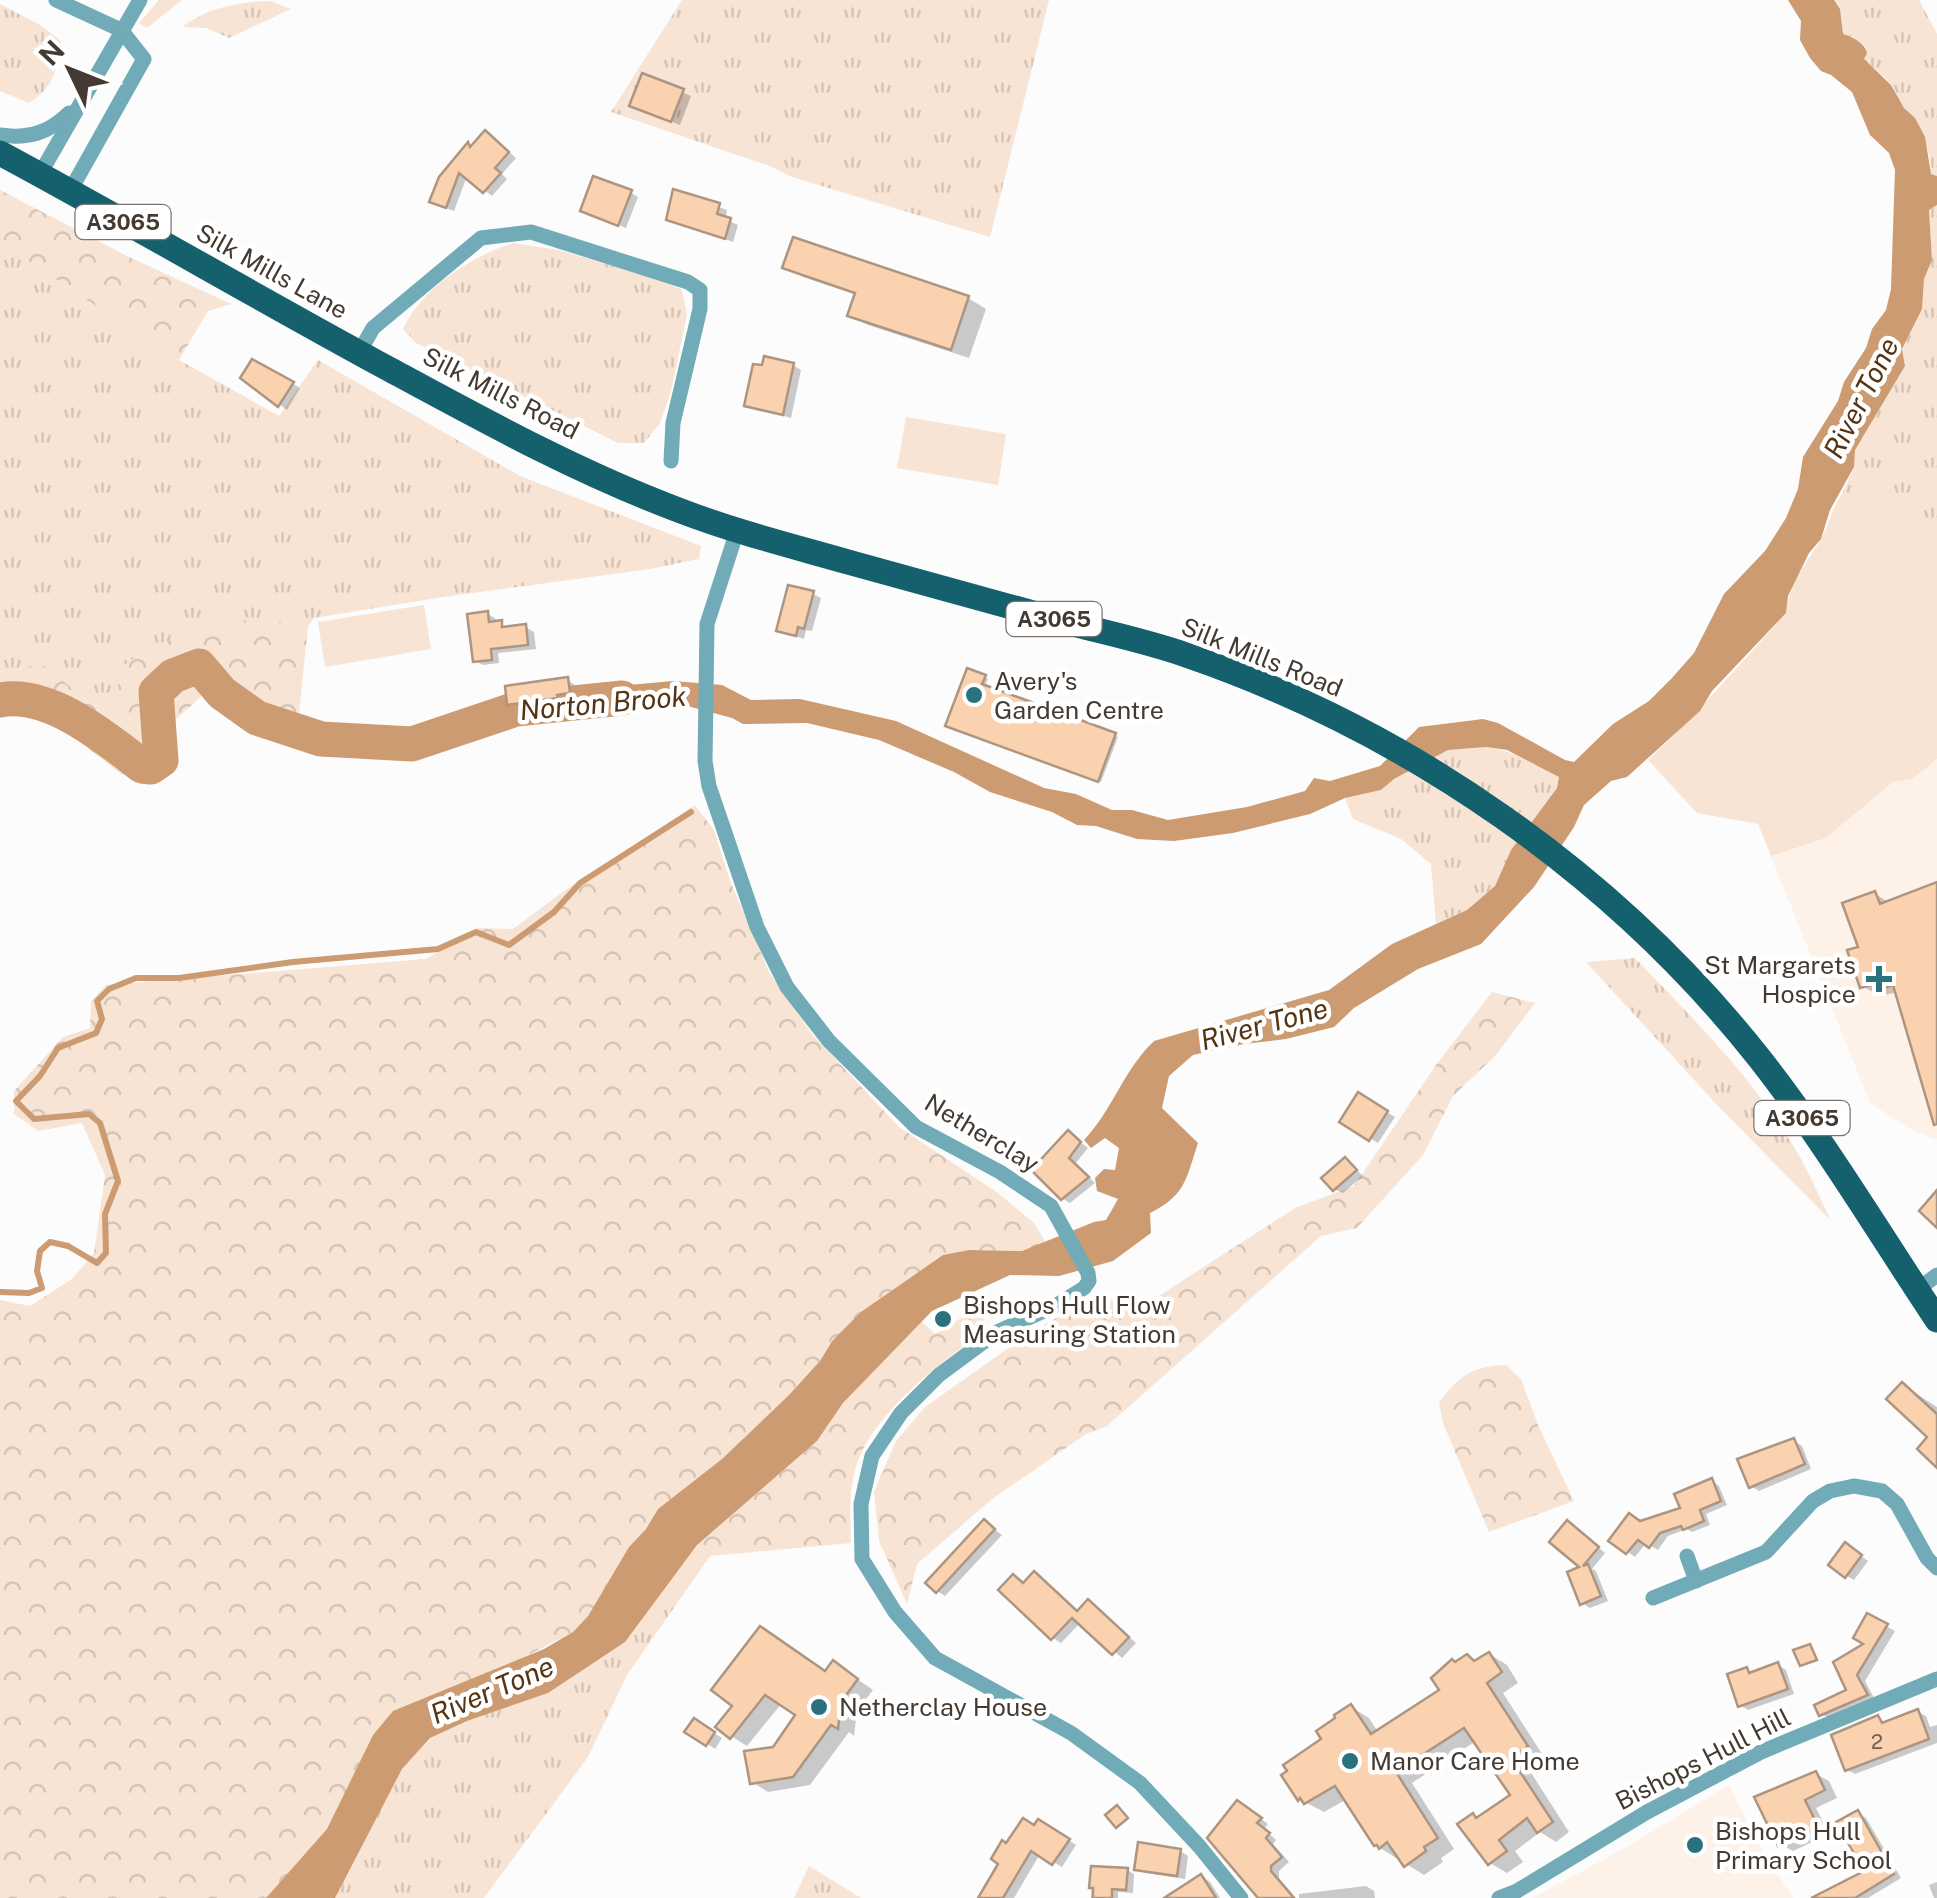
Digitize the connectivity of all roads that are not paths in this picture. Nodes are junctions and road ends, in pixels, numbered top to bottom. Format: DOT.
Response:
graph roads {
  1 [pos="56,0"];
  2 [pos="140,0"];
  3 [pos="120,30"];
  4 [pos="77,105"];
  5 [pos="0,135"];
  6 [pos="0,153"];
  7 [pos="40,174"];
  8 [pos="70,191"];
  9 [pos="359,353"];
  10 [pos="671,461"];
  11 [pos="738,531"];
  12 [pos="1927,1282"];
  13 [pos="1937,1320"];
  14 [pos="1687,1556"];
  15 [pos="1937,1568"];
  16 [pos="1696,1581"];
  17 [pos="1653,1598"];
  18 [pos="1937,1679"];
  19 [pos="1241,1898"];
  20 [pos="1499,1898"];
  1 -- 3 [label="street"];
  2 -- 3 [label="street"];
  3 -- 4 [label="street"];
  3 -- 8 [label="street"];
  4 -- 5 [label="street"];
  4 -- 7 [label="street"];
  6 -- 7 [label="main road, Silk Mills Lane / A3065"];
  7 -- 8 [label="main road, Silk Mills Lane / A3065"];
  8 -- 9 [label="main road, Silk Mills Lane / A3065"];
  9 -- 10 [label="street"];
  9 -- 11 [label="main road, Silk Mills Road / A3065"];
  11 -- 12 [label="main road, Silk Mills Road / A3065"];
  11 -- 19 [label="street, Netherclay"];
  12 -- 13 [label="main road, Silk Mills Road / A3065"];
  14 -- 16 [label="street"];
  15 -- 16 [label="street"];
  16 -- 17 [label="street"];
  18 -- 20 [label="street, Bishops Hull Hill"];
}
